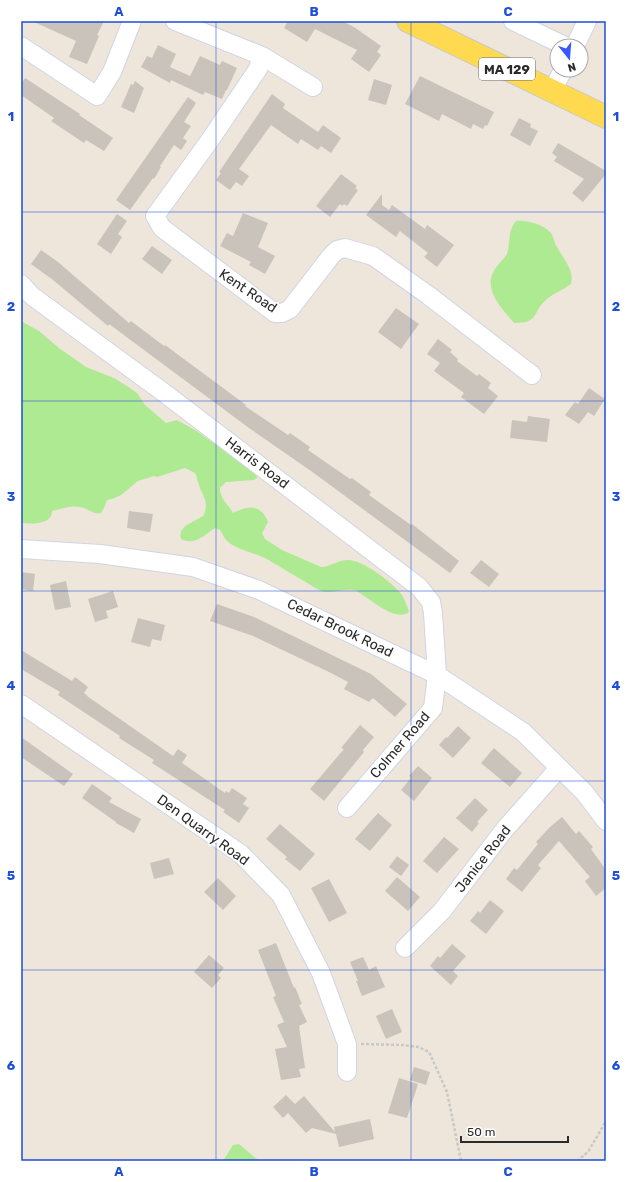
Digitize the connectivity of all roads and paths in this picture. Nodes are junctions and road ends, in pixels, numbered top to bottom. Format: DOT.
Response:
graph roads {
  1 [pos="132,21"];
  2 [pos="175,21"];
  3 [pos="408,21"];
  4 [pos="512,21"];
  5 [pos="587,21"];
  6 [pos="549,38"];
  7 [pos="579,38"];
  8 [pos="21,46"];
  9 [pos="262,56"];
  10 [pos="559,78"];
  11 [pos="312,87"];
  12 [pos="552,91"];
  13 [pos="606,117"];
  14 [pos="21,284"];
  15 [pos="532,375"];
  16 [pos="21,549"];
  17 [pos="436,675"];
  18 [pos="21,704"];
  19 [pos="560,768"];
  20 [pos="347,808"];
  21 [pos="606,821"];
  22 [pos="405,948"];
  23 [pos="347,1044"];
  24 [pos="347,1072"];
  25 [pos="606,1121"];
  26 [pos="461,1161"];
  27 [pos="577,1161"];
  1 -- 8 [label="street"];
  2 -- 9 [label="street"];
  3 -- 12 [label="main road, MA 129"];
  4 -- 6 [label="street"];
  5 -- 7 [label="street"];
  9 -- 11 [label="street"];
  9 -- 15 [label="street, Kent Road"];
  10 -- 12 [label="street"];
  12 -- 13 [label="main road, MA 129"];
  14 -- 17 [label="street, Harris Road"];
  16 -- 17 [label="street, Cedar Brook Road"];
  17 -- 19 [label="street, Cedar Brook Road"];
  17 -- 20 [label="street, Colmer Road"];
  18 -- 23 [label="street, Den Quarry Road"];
  19 -- 21 [label="street, Cedar Brook Road"];
  19 -- 22 [label="street, Janice Road"];
  23 -- 24 [label="street, Den Quarry Road"];
  23 -- 26 [label="path"];
  25 -- 27 [label="path"];
}
